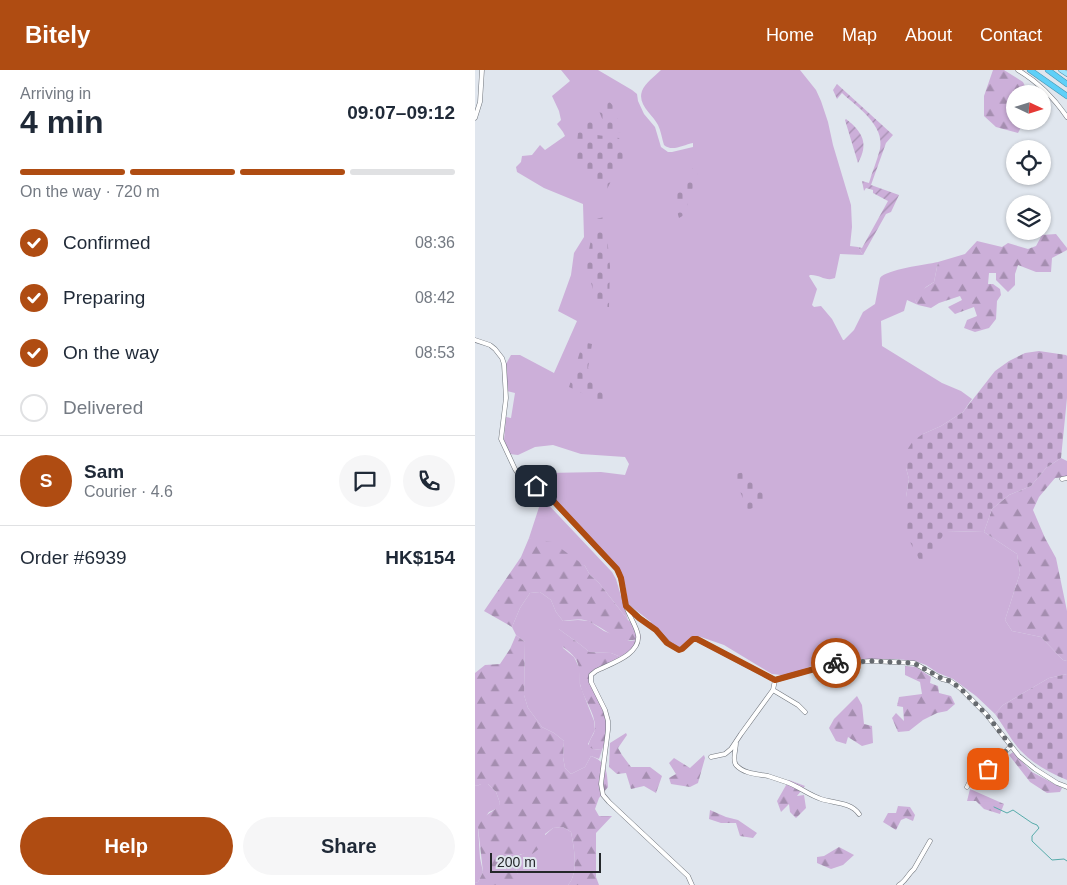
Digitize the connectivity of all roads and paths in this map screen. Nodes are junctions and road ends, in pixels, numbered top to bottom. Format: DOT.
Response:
graph roads {
  1 [pos="482,70"];
  2 [pos="1018,70"];
  3 [pos="1030,70"];
  4 [pos="1048,70"];
  5 [pos="1061,70"];
  6 [pos="1067,74"];
  7 [pos="1067,84"];
  8 [pos="1067,96"];
  9 [pos="1067,117"];
  10 [pos="475,118"];
  11 [pos="475,340"];
  12 [pos="626,606"];
  13 [pos="775,680"];
  14 [pos="773,690"];
  15 [pos="805,712"];
  16 [pos="735,743"];
  17 [pos="1011,746"];
  18 [pos="711,757"];
  19 [pos="967,786"];
  20 [pos="1067,787"];
  21 [pos="859,814"];
  22 [pos="930,841"];
  23 [pos="692,885"];
  24 [pos="899,885"];
  1 -- 10 [label="street"];
  2 -- 9 [label="street"];
  3 -- 8 [label="highway"];
  4 -- 7 [label="highway"];
  5 -- 6 [label="main road"];
  11 -- 12 [label="street"];
  12 -- 13 [label="street"];
  12 -- 23 [label="street"];
  13 -- 14 [label="street"];
  13 -- 17 [label="street"];
  14 -- 15 [label="street"];
  14 -- 16 [label="street"];
  16 -- 18 [label="street"];
  16 -- 21 [label="street"];
  17 -- 19 [label="street"];
  17 -- 20 [label="street"];
  22 -- 24 [label="street"];
}
